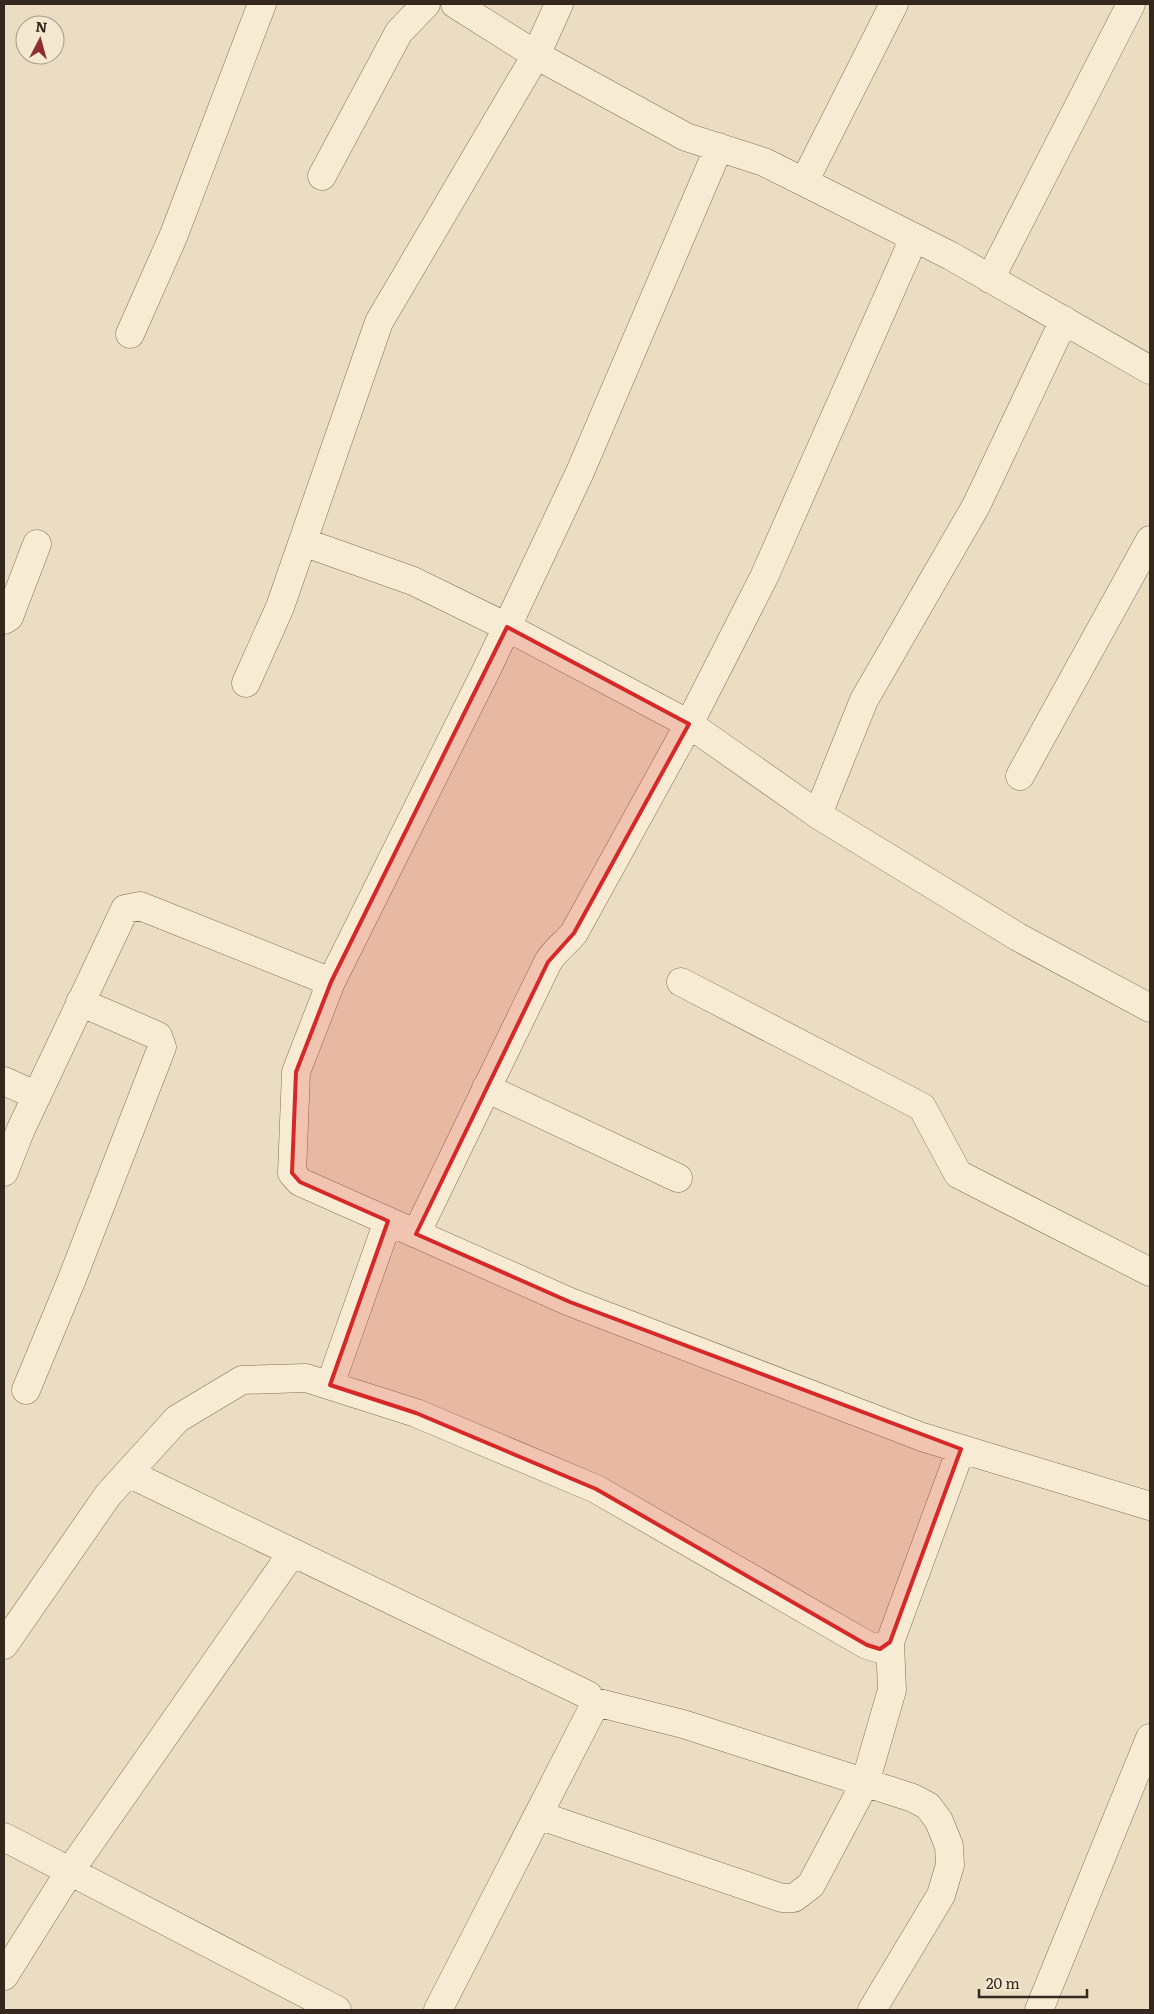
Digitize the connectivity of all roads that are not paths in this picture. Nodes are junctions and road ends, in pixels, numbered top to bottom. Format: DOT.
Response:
graph roads {
  1 [pos="262,4"];
  2 [pos="426,4"];
  3 [pos="455,4"];
  4 [pos="559,4"];
  5 [pos="894,4"];
  6 [pos="1131,4"];
  7 [pos="536,55"];
  8 [pos="719,147"];
  9 [pos="322,176"];
  10 [pos="804,182"];
  11 [pos="914,238"];
  12 [pos="990,279"];
  13 [pos="1064,320"];
  14 [pos="130,334"];
  15 [pos="1150,370"];
  16 [pos="1150,540"];
  17 [pos="303,542"];
  18 [pos="37,544"];
  19 [pos="4,620"];
  20 [pos="507,627"];
  21 [pos="246,683"];
  22 [pos="689,724"];
  23 [pos="1020,776"];
  24 [pos="820,816"];
  25 [pos="331,982"];
  26 [pos="682,982"];
  27 [pos="80,1002"];
  28 [pos="1150,1008"];
  29 [pos="4,1081"];
  30 [pos="486,1088"];
  31 [pos="37,1096"];
  32 [pos="4,1172"];
  33 [pos="678,1178"];
  34 [pos="388,1221"];
  35 [pos="416,1234"];
  36 [pos="1150,1272"];
  37 [pos="330,1385"];
  38 [pos="26,1390"];
  39 [pos="961,1448"];
  40 [pos="128,1473"];
  41 [pos="1150,1506"];
  42 [pos="292,1553"];
  43 [pos="890,1642"];
  44 [pos="4,1645"];
  45 [pos="591,1701"];
  46 [pos="1150,1738"];
  47 [pos="865,1783"];
  48 [pos="538,1815"];
  49 [pos="4,1838"];
  50 [pos="70,1871"];
  51 [pos="4,1976"];
  52 [pos="337,2010"];
  53 [pos="438,2010"];
  54 [pos="872,2010"];
  55 [pos="1039,2010"];
  1 -- 14 [label="street"];
  2 -- 9 [label="street"];
  3 -- 7 [label="street"];
  4 -- 7 [label="street"];
  5 -- 10 [label="street"];
  6 -- 12 [label="street"];
  7 -- 8 [label="street"];
  7 -- 17 [label="street"];
  8 -- 10 [label="street"];
  8 -- 20 [label="street"];
  10 -- 11 [label="street"];
  11 -- 12 [label="street"];
  11 -- 22 [label="street"];
  12 -- 13 [label="street"];
  13 -- 15 [label="street"];
  13 -- 24 [label="street"];
  16 -- 23 [label="street"];
  17 -- 20 [label="street"];
  17 -- 21 [label="street"];
  18 -- 19 [label="street"];
  20 -- 22 [label="street"];
  20 -- 25 [label="street"];
  22 -- 24 [label="street"];
  22 -- 30 [label="street"];
  24 -- 28 [label="street"];
  25 -- 27 [label="street"];
  25 -- 34 [label="street"];
  26 -- 36 [label="street"];
  27 -- 31 [label="street"];
  27 -- 38 [label="street"];
  29 -- 31 [label="street"];
  30 -- 33 [label="street"];
  30 -- 35 [label="street"];
  31 -- 32 [label="street"];
  34 -- 35 [label="street"];
  34 -- 37 [label="street"];
  35 -- 39 [label="street"];
  37 -- 40 [label="street"];
  37 -- 43 [label="street"];
  39 -- 41 [label="street"];
  39 -- 43 [label="street"];
  40 -- 42 [label="street"];
  40 -- 44 [label="street"];
  42 -- 45 [label="street"];
  42 -- 50 [label="street"];
  43 -- 47 [label="street"];
  45 -- 47 [label="street"];
  45 -- 48 [label="street"];
  46 -- 55 [label="street"];
  47 -- 48 [label="street"];
  47 -- 54 [label="street"];
  48 -- 53 [label="street"];
  49 -- 50 [label="street"];
  50 -- 51 [label="street"];
  50 -- 52 [label="street"];
}
